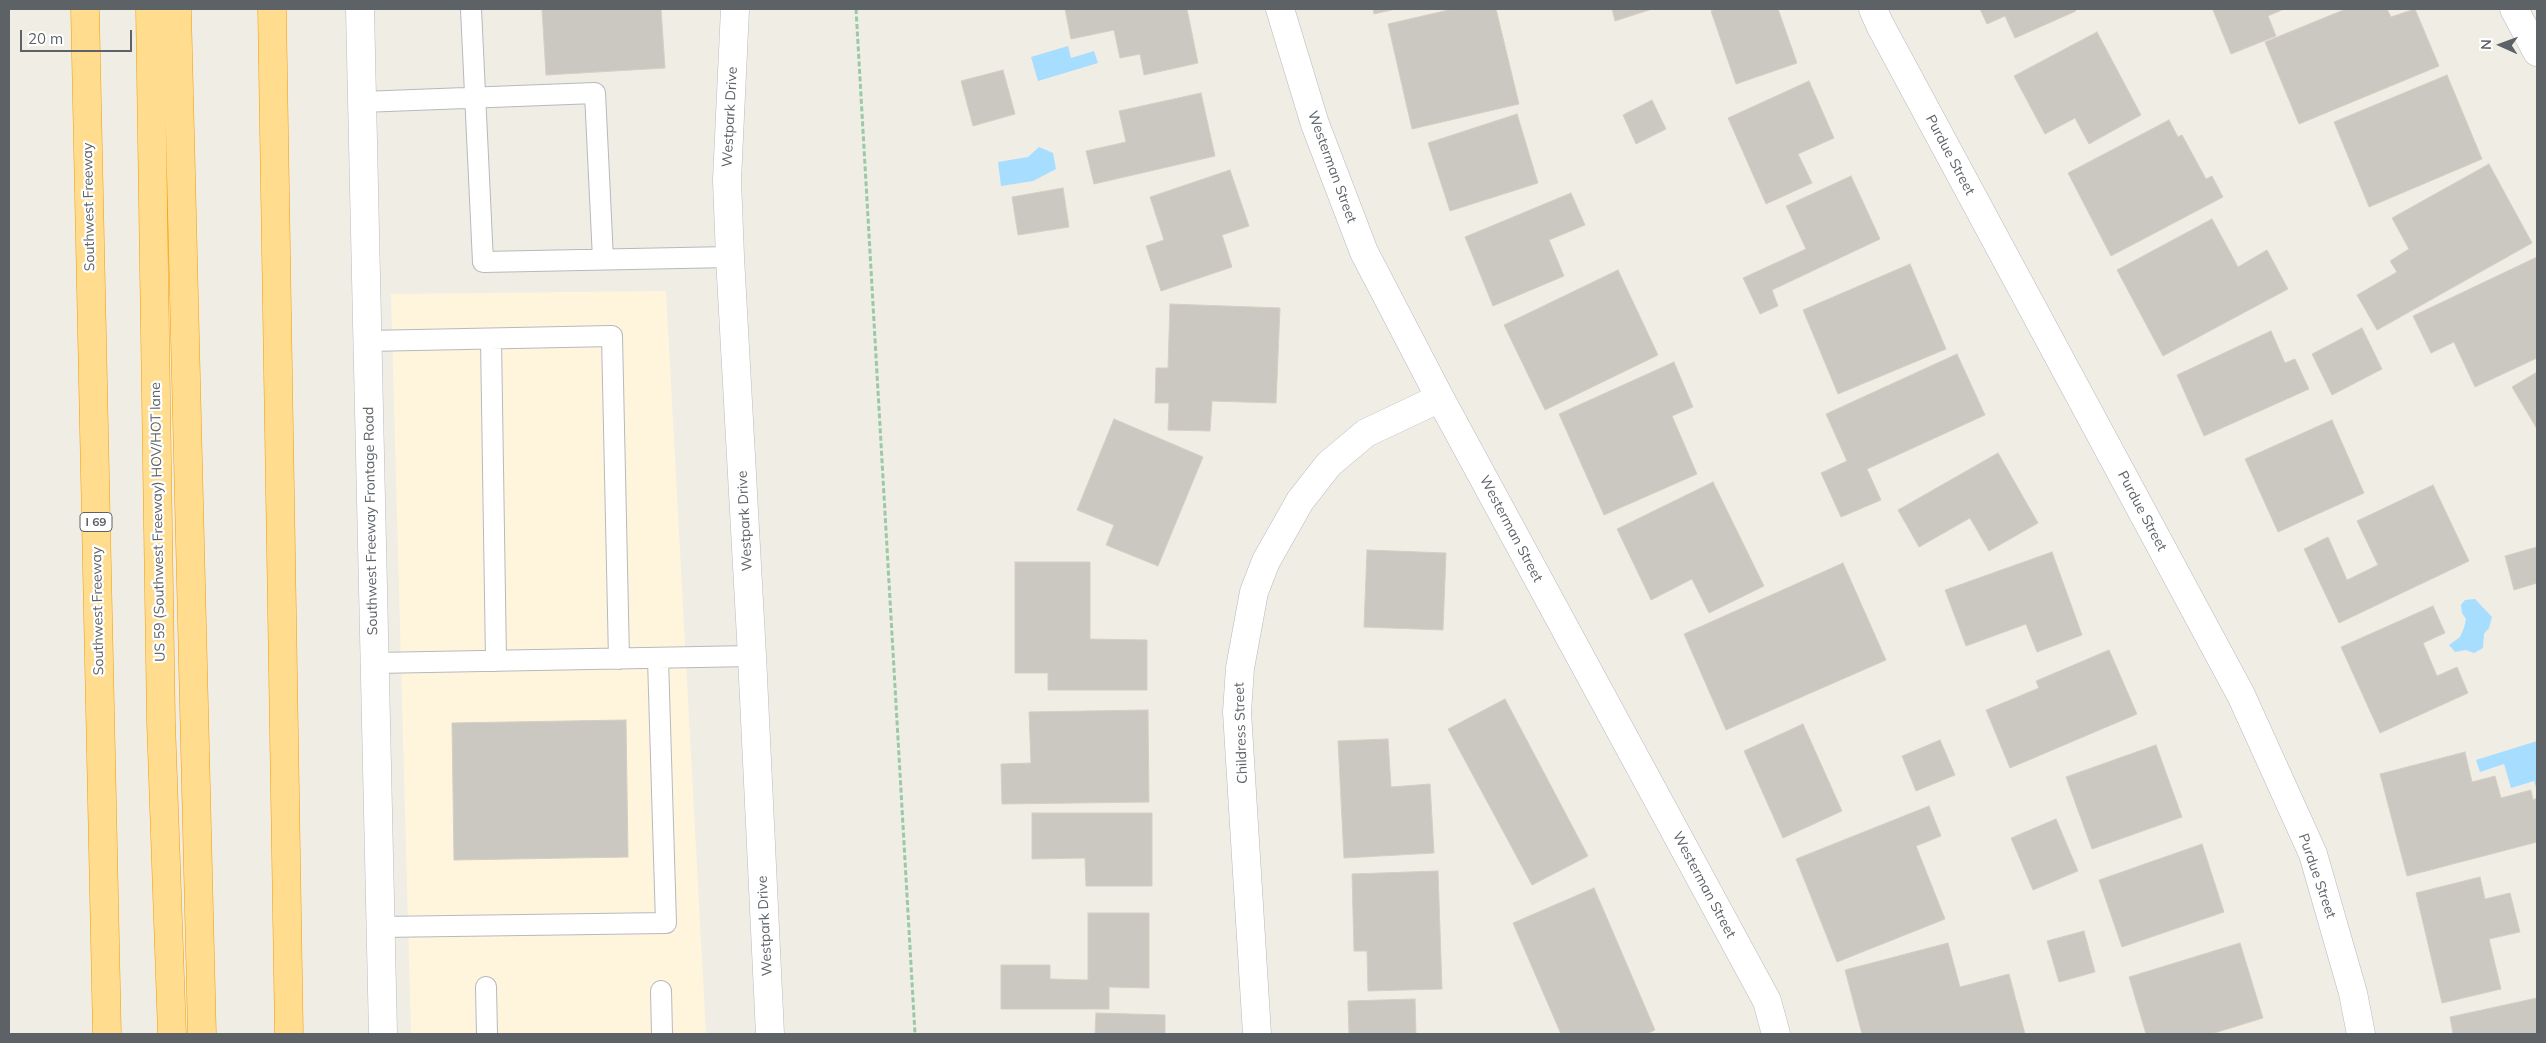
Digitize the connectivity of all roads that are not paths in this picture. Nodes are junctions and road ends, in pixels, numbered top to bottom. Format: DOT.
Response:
graph roads {
  1 [pos="85,9"];
  2 [pos="150,9"];
  3 [pos="177,9"];
  4 [pos="272,9"];
  5 [pos="360,9"];
  6 [pos="471,9"];
  7 [pos="736,9"];
  8 [pos="1280,9"];
  9 [pos="1873,9"];
  10 [pos="2514,9"];
  11 [pos="2537,52"];
  12 [pos="475,98"];
  13 [pos="362,102"];
  14 [pos="730,257"];
  15 [pos="603,259"];
  16 [pos="491,339"];
  17 [pos="367,341"];
  18 [pos="1440,398"];
  19 [pos="752,656"];
  20 [pos="658,658"];
  21 [pos="619,659"];
  22 [pos="496,661"];
  23 [pos="375,663"];
  24 [pos="380,927"];
  25 [pos="486,987"];
  26 [pos="661,991"];
  27 [pos="106,1034"];
  28 [pos="172,1034"];
  29 [pos="202,1034"];
  30 [pos="289,1034"];
  31 [pos="383,1034"];
  32 [pos="487,1034"];
  33 [pos="662,1034"];
  34 [pos="770,1034"];
  35 [pos="1257,1034"];
  36 [pos="1776,1034"];
  37 [pos="2361,1034"];
  1 -- 27 [label="highway, Southwest Freeway / I 69"];
  2 -- 28 [label="highway, US 59 (Southwest Freeway) HOV/HOT lane"];
  3 -- 29 [label="highway"];
  4 -- 30 [label="highway"];
  5 -- 13 [label="street, Southwest Freeway Frontage Road"];
  6 -- 12 [label="lane"];
  7 -- 14 [label="street, Westpark Drive"];
  8 -- 18 [label="street, Westerman Street"];
  9 -- 37 [label="street, Purdue Street"];
  10 -- 11 [label="street"];
  12 -- 13 [label="lane"];
  12 -- 15 [label="lane"];
  12 -- 15 [label="lane"];
  13 -- 17 [label="street, Southwest Freeway Frontage Road"];
  14 -- 15 [label="lane"];
  14 -- 19 [label="street, Westpark Drive"];
  16 -- 17 [label="lane"];
  16 -- 21 [label="lane"];
  16 -- 22 [label="lane"];
  17 -- 23 [label="street, Southwest Freeway Frontage Road"];
  18 -- 35 [label="street, Childress Street"];
  18 -- 36 [label="street, Westerman Street"];
  19 -- 20 [label="lane"];
  19 -- 34 [label="street, Westpark Drive"];
  20 -- 21 [label="lane"];
  20 -- 24 [label="lane"];
  21 -- 22 [label="lane"];
  22 -- 23 [label="lane"];
  23 -- 24 [label="street, Southwest Freeway Frontage Road"];
  24 -- 31 [label="street, Southwest Freeway Frontage Road"];
  25 -- 32 [label="lane"];
  26 -- 33 [label="lane"];
}
